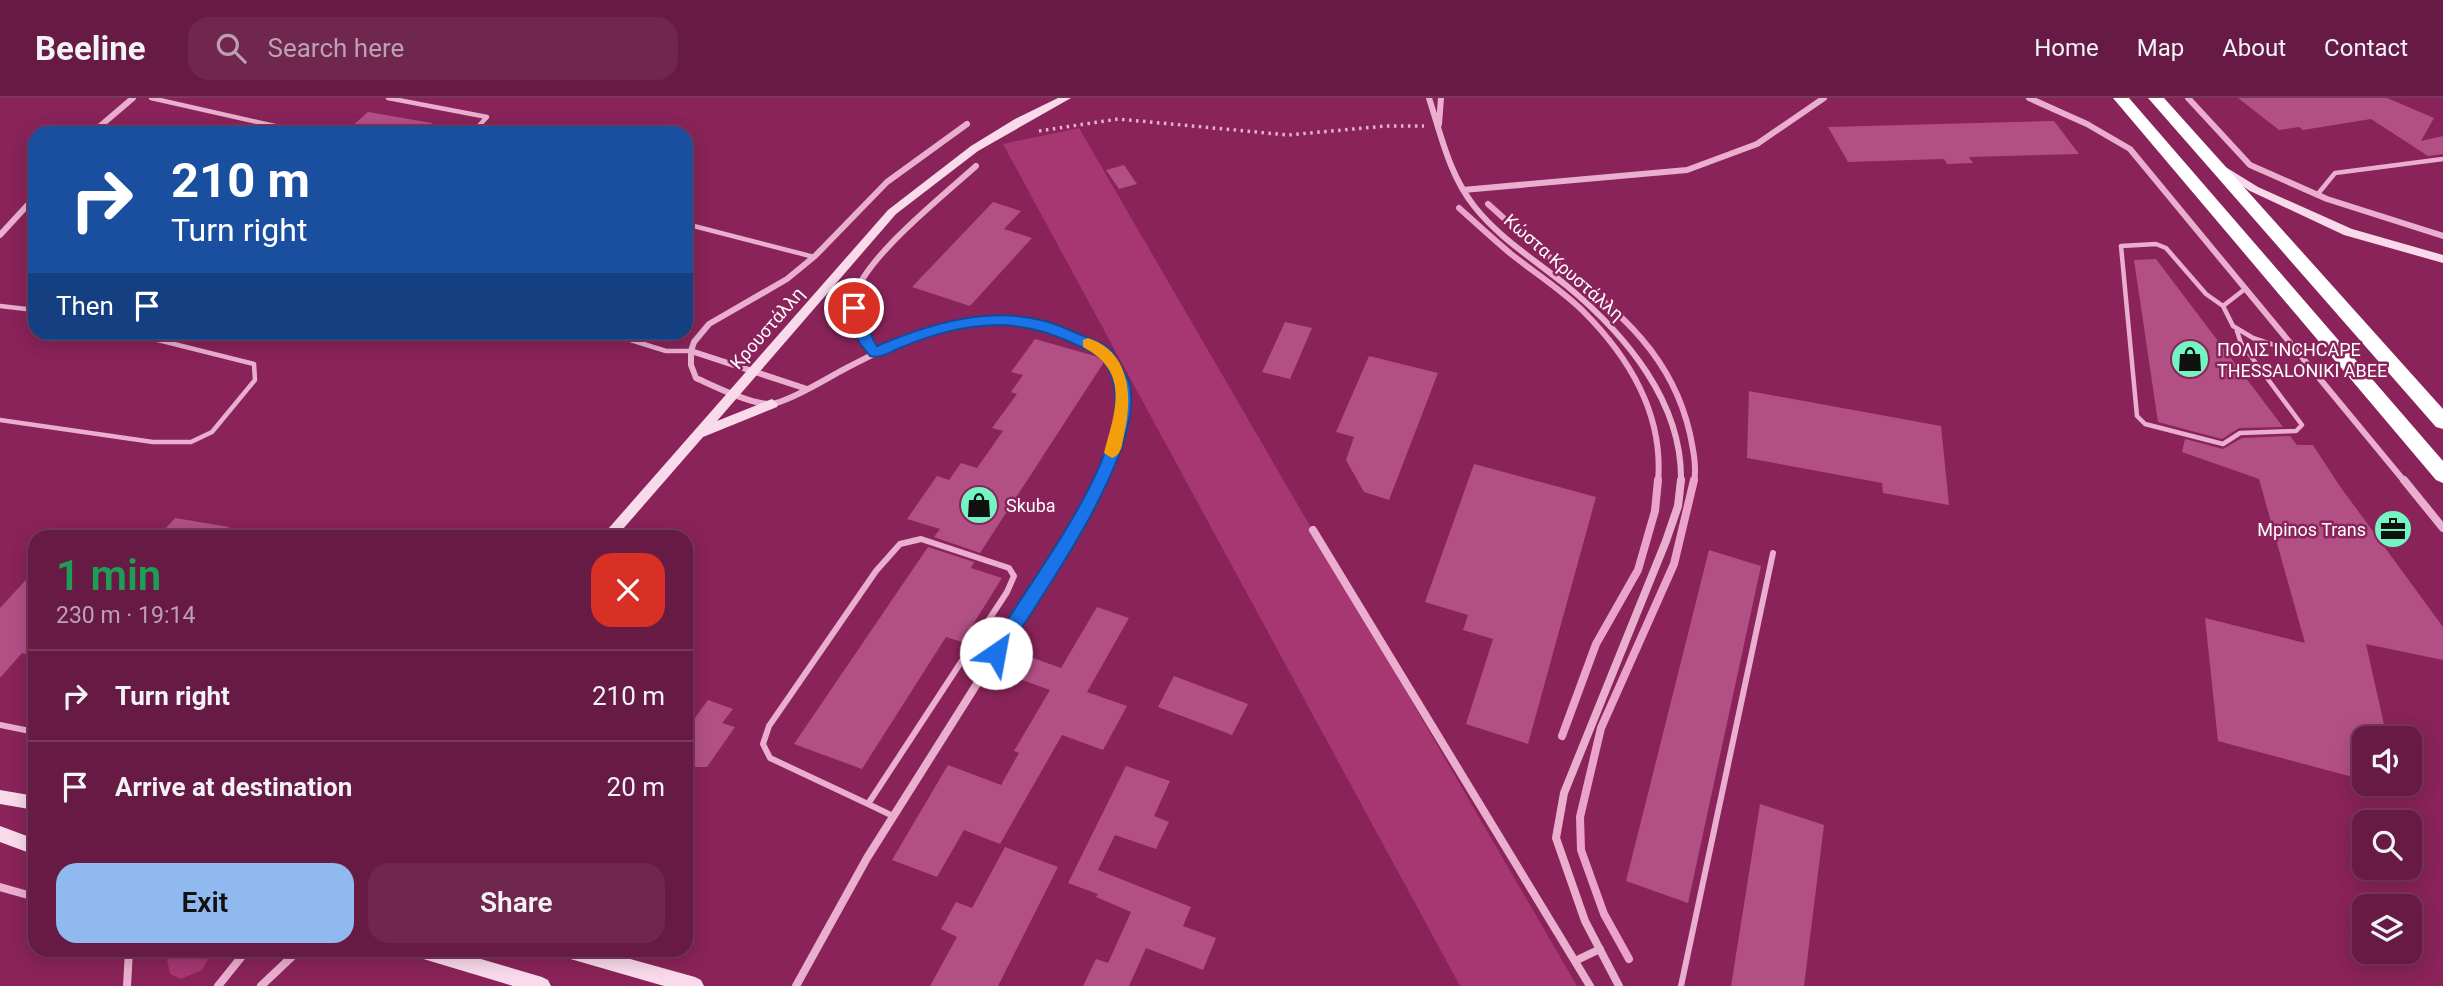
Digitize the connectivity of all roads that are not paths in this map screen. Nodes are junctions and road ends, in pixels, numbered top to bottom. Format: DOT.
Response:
graph roads {
  1 [pos="133,98"];
  2 [pos="151,98"];
  3 [pos="388,98"];
  4 [pos="1066,98"];
  5 [pos="1429,98"];
  6 [pos="1441,98"];
  7 [pos="1824,98"];
  8 [pos="2029,98"];
  9 [pos="2110,98"];
  10 [pos="2156,98"];
  11 [pos="2188,98"];
  12 [pos="2125,103"];
  13 [pos="967,124"];
  14 [pos="100,126"];
  15 [pos="275,126"];
  16 [pos="479,126"];
  17 [pos="1439,128"];
  18 [pos="2209,159"];
  19 [pos="2443,159"];
  20 [pos="976,166"];
  21 [pos="1463,190"];
  22 [pos="2317,195"];
  23 [pos="28,205"];
  24 [pos="693,226"];
  25 [pos="0,236"];
  26 [pos="2443,236"];
  27 [pos="814,257"];
  28 [pos="2443,259"];
  29 [pos="2245,289"];
  30 [pos="0,306"];
  31 [pos="2223,306"];
  32 [pos="28,308"];
  33 [pos="2237,331"];
  34 [pos="158,340"];
  35 [pos="629,340"];
  36 [pos="691,351"];
  37 [pos="875,353"];
  38 [pos="2298,353"];
  39 [pos="753,371"];
  40 [pos="807,389"];
  41 [pos="733,394"];
  42 [pos="772,404"];
  43 [pos="0,419"];
  44 [pos="2443,422"];
  45 [pos="698,434"];
  46 [pos="2443,475"];
  47 [pos="2443,528"];
  48 [pos="614,530"];
  49 [pos="1313,530"];
  50 [pos="1773,553"];
  51 [pos="0,725"];
  52 [pos="28,731"];
  53 [pos="0,797"];
  54 [pos="28,802"];
  55 [pos="868,804"];
  56 [pos="893,816"];
  57 [pos="0,834"];
  58 [pos="28,845"];
  59 [pos="0,887"];
  60 [pos="28,895"];
  61 [pos="1600,949"];
  62 [pos="129,957"];
  63 [pos="241,957"];
  64 [pos="292,957"];
  65 [pos="444,957"];
  66 [pos="592,957"];
  67 [pos="1575,961"];
  68 [pos="127,986"];
  69 [pos="218,986"];
  70 [pos="261,986"];
  71 [pos="542,986"];
  72 [pos="695,986"];
  73 [pos="796,986"];
  74 [pos="1590,986"];
  75 [pos="1619,986"];
  76 [pos="1681,986"];
  1 -- 14 [label="street"];
  2 -- 15 [label="lane"];
  3 -- 16 [label="lane"];
  4 -- 39 [label="street, Κρουστάλλη"];
  5 -- 17 [label="street, Κώστα Κρυστάλλη"];
  6 -- 17 [label="street, Κώστα Κρυστάλλη"];
  7 -- 21 [label="street"];
  8 -- 29 [label="street"];
  9 -- 12 [label="street"];
  10 -- 18 [label="highway"];
  11 -- 22 [label="street"];
  12 -- 46 [label="highway"];
  13 -- 27 [label="street"];
  17 -- 21 [label="street, Κώστα Κρυστάλλη"];
  18 -- 28 [label="street"];
  18 -- 44 [label="highway"];
  19 -- 22 [label="lane"];
  20 -- 37 [label="street"];
  21 -- 61 [label="street, Κώστα Κρυστάλλη"];
  22 -- 26 [label="street"];
  23 -- 25 [label="street"];
  24 -- 27 [label="lane"];
  27 -- 36 [label="street"];
  29 -- 31 [label="lane"];
  29 -- 38 [label="street"];
  30 -- 32 [label="lane"];
  31 -- 33 [label="lane"];
  31 -- 33 [label="lane"];
  33 -- 38 [label="lane"];
  34 -- 43 [label="lane"];
  35 -- 36 [label="lane"];
  36 -- 39 [label="street"];
  36 -- 41 [label="street"];
  37 -- 40 [label="street"];
  37 -- 56 [label="street"];
  38 -- 47 [label="street"];
  39 -- 40 [label="street"];
  39 -- 41 [label="street, Κρουστάλλη"];
  40 -- 42 [label="street"];
  41 -- 42 [label="street"];
  41 -- 45 [label="street, Κρουστάλλη"];
  42 -- 45 [label="street"];
  45 -- 48 [label="street, Κρουστάλλη"];
  49 -- 67 [label="street"];
  50 -- 76 [label="lane"];
  51 -- 52 [label="lane"];
  53 -- 54 [label="street"];
  55 -- 55 [label="lane"];
  55 -- 56 [label="lane"];
  56 -- 73 [label="street"];
  57 -- 58 [label="street"];
  59 -- 60 [label="street"];
  61 -- 67 [label="street"];
  61 -- 75 [label="street, Κώστα Κρυστάλλη"];
  62 -- 68 [label="street"];
  63 -- 69 [label="street"];
  64 -- 70 [label="street"];
  65 -- 71 [label="street"];
  66 -- 72 [label="street"];
  67 -- 74 [label="street"];
}
